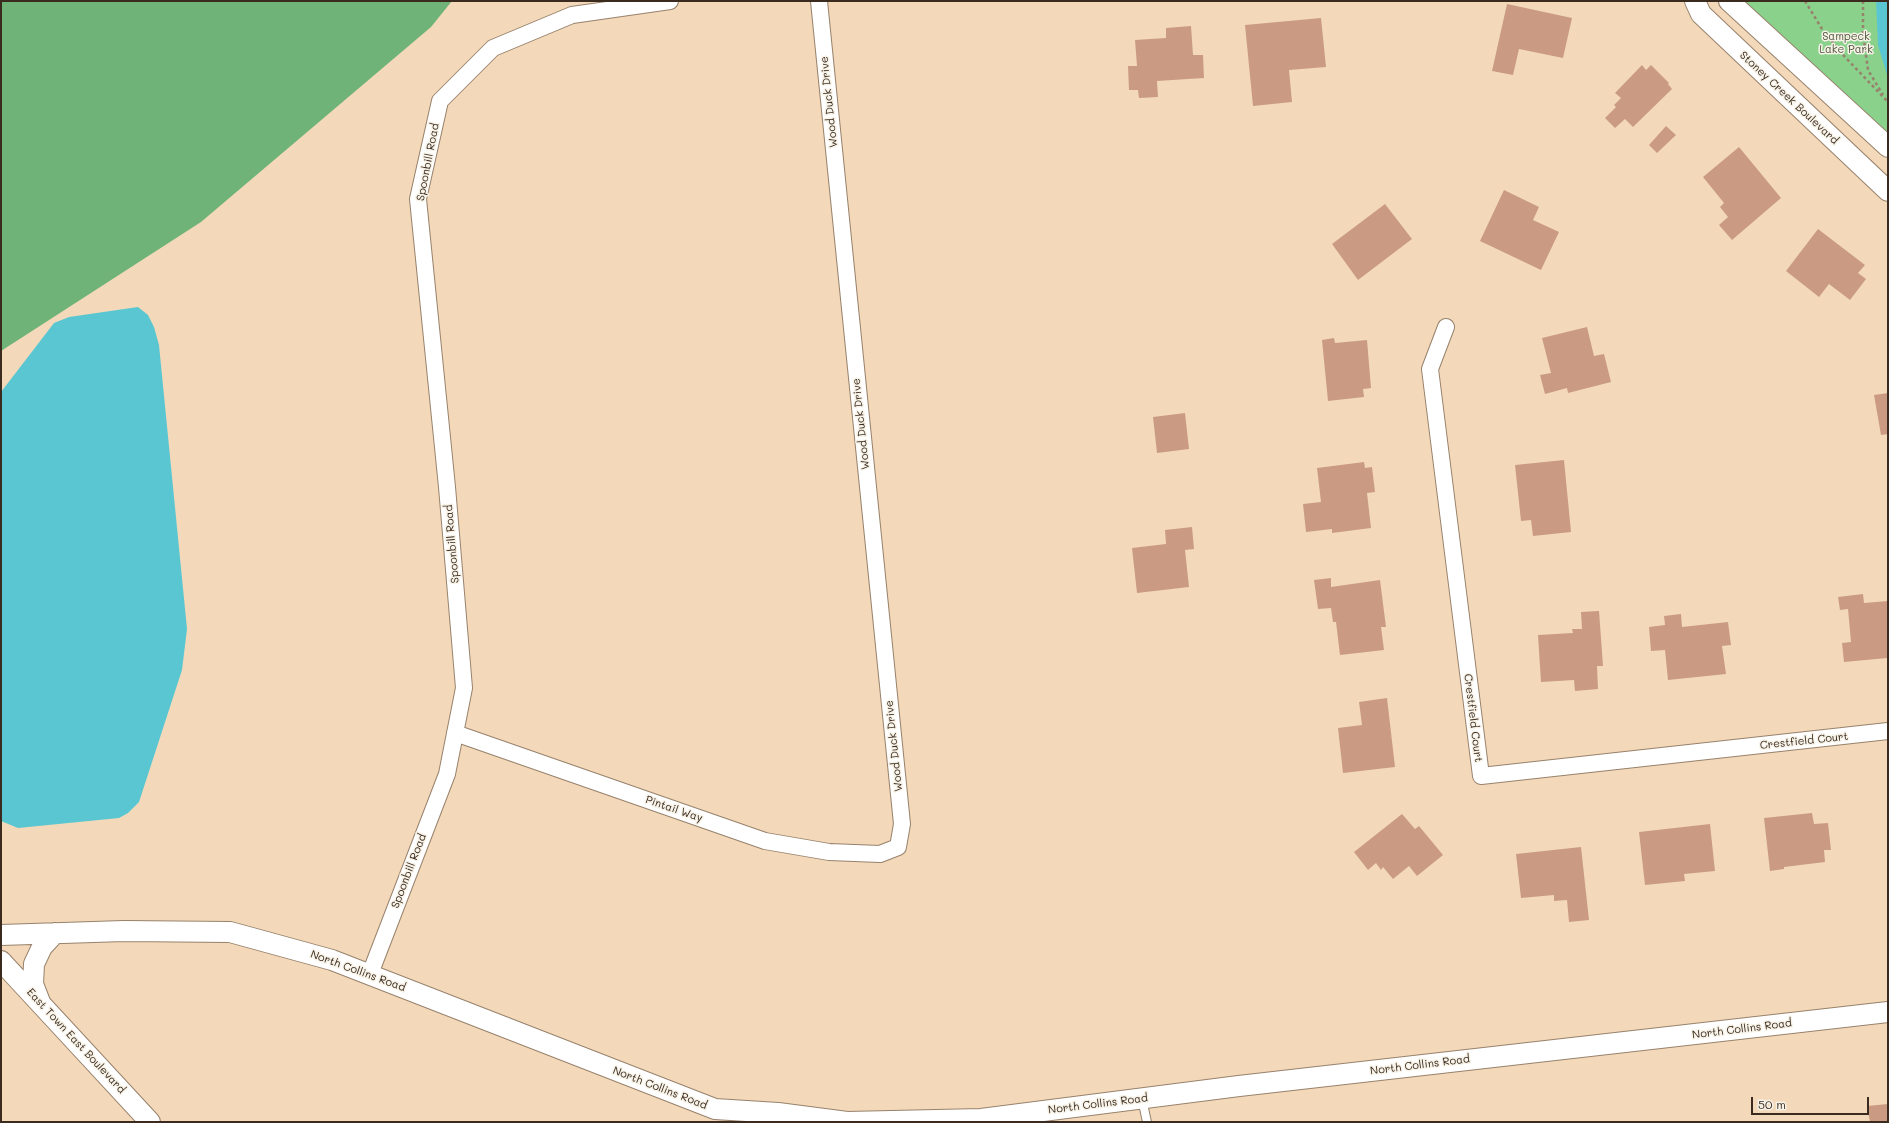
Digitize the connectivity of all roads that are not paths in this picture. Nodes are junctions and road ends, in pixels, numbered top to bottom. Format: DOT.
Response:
graph roads {
  1 [pos="670,1"];
  2 [pos="819,1"];
  3 [pos="1729,1"];
  4 [pos="1702,5"];
  5 [pos="1888,147"];
  6 [pos="1888,191"];
  7 [pos="1446,327"];
  8 [pos="1888,731"];
  9 [pos="455,732"];
  10 [pos="898,847"];
  11 [pos="55,933"];
  12 [pos="1,935"];
  13 [pos="1,961"];
  14 [pos="370,974"];
  15 [pos="46,1010"];
  16 [pos="1888,1012"];
  17 [pos="1142,1098"];
  18 [pos="150,1122"];
  19 [pos="1147,1122"];
  1 -- 9 [label="street, Spoonbill Road"];
  2 -- 10 [label="street, Wood Duck Drive"];
  3 -- 5 [label="street"];
  4 -- 6 [label="street, Stoney Creek Boulevard"];
  7 -- 8 [label="street, Crestfield Court"];
  9 -- 10 [label="street, Pintail Way"];
  9 -- 14 [label="street, Spoonbill Road"];
  11 -- 12 [label="street, North Collins Road"];
  11 -- 14 [label="street, North Collins Road"];
  11 -- 15 [label="street"];
  13 -- 15 [label="street, East Town East Boulevard"];
  14 -- 17 [label="street, North Collins Road"];
  15 -- 18 [label="street, East Town East Boulevard"];
  16 -- 17 [label="street, North Collins Road"];
  17 -- 19 [label="lane"];
}
